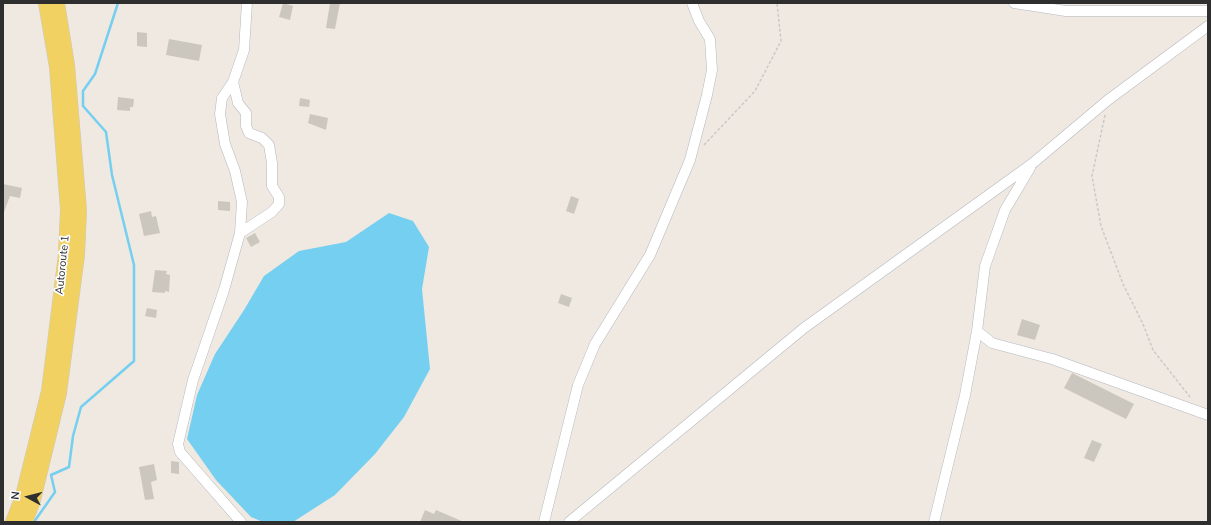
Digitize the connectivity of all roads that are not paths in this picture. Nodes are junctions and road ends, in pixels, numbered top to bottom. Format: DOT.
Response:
graph roads {
  1 [pos="45,3"];
  2 [pos="58,3"];
  3 [pos="247,3"];
  4 [pos="692,3"];
  5 [pos="1014,3"];
  6 [pos="1105,7"];
  7 [pos="1208,11"];
  8 [pos="1208,26"];
  9 [pos="233,82"];
  10 [pos="1033,163"];
  11 [pos="240,232"];
  12 [pos="977,331"];
  13 [pos="1208,415"];
  14 [pos="12,522"];
  15 [pos="26,522"];
  16 [pos="241,522"];
  17 [pos="544,522"];
  18 [pos="569,522"];
  19 [pos="934,522"];
  1 -- 14 [label="main road, Autoroute 1"];
  2 -- 15 [label="main road, Autoroute 1"];
  3 -- 9 [label="street"];
  4 -- 17 [label="street"];
  5 -- 6 [label="street"];
  6 -- 7 [label="street"];
  8 -- 10 [label="street"];
  9 -- 11 [label="street"];
  9 -- 11 [label="street"];
  10 -- 12 [label="street"];
  10 -- 18 [label="street"];
  11 -- 16 [label="street"];
  12 -- 13 [label="street"];
  12 -- 19 [label="street"];
}
